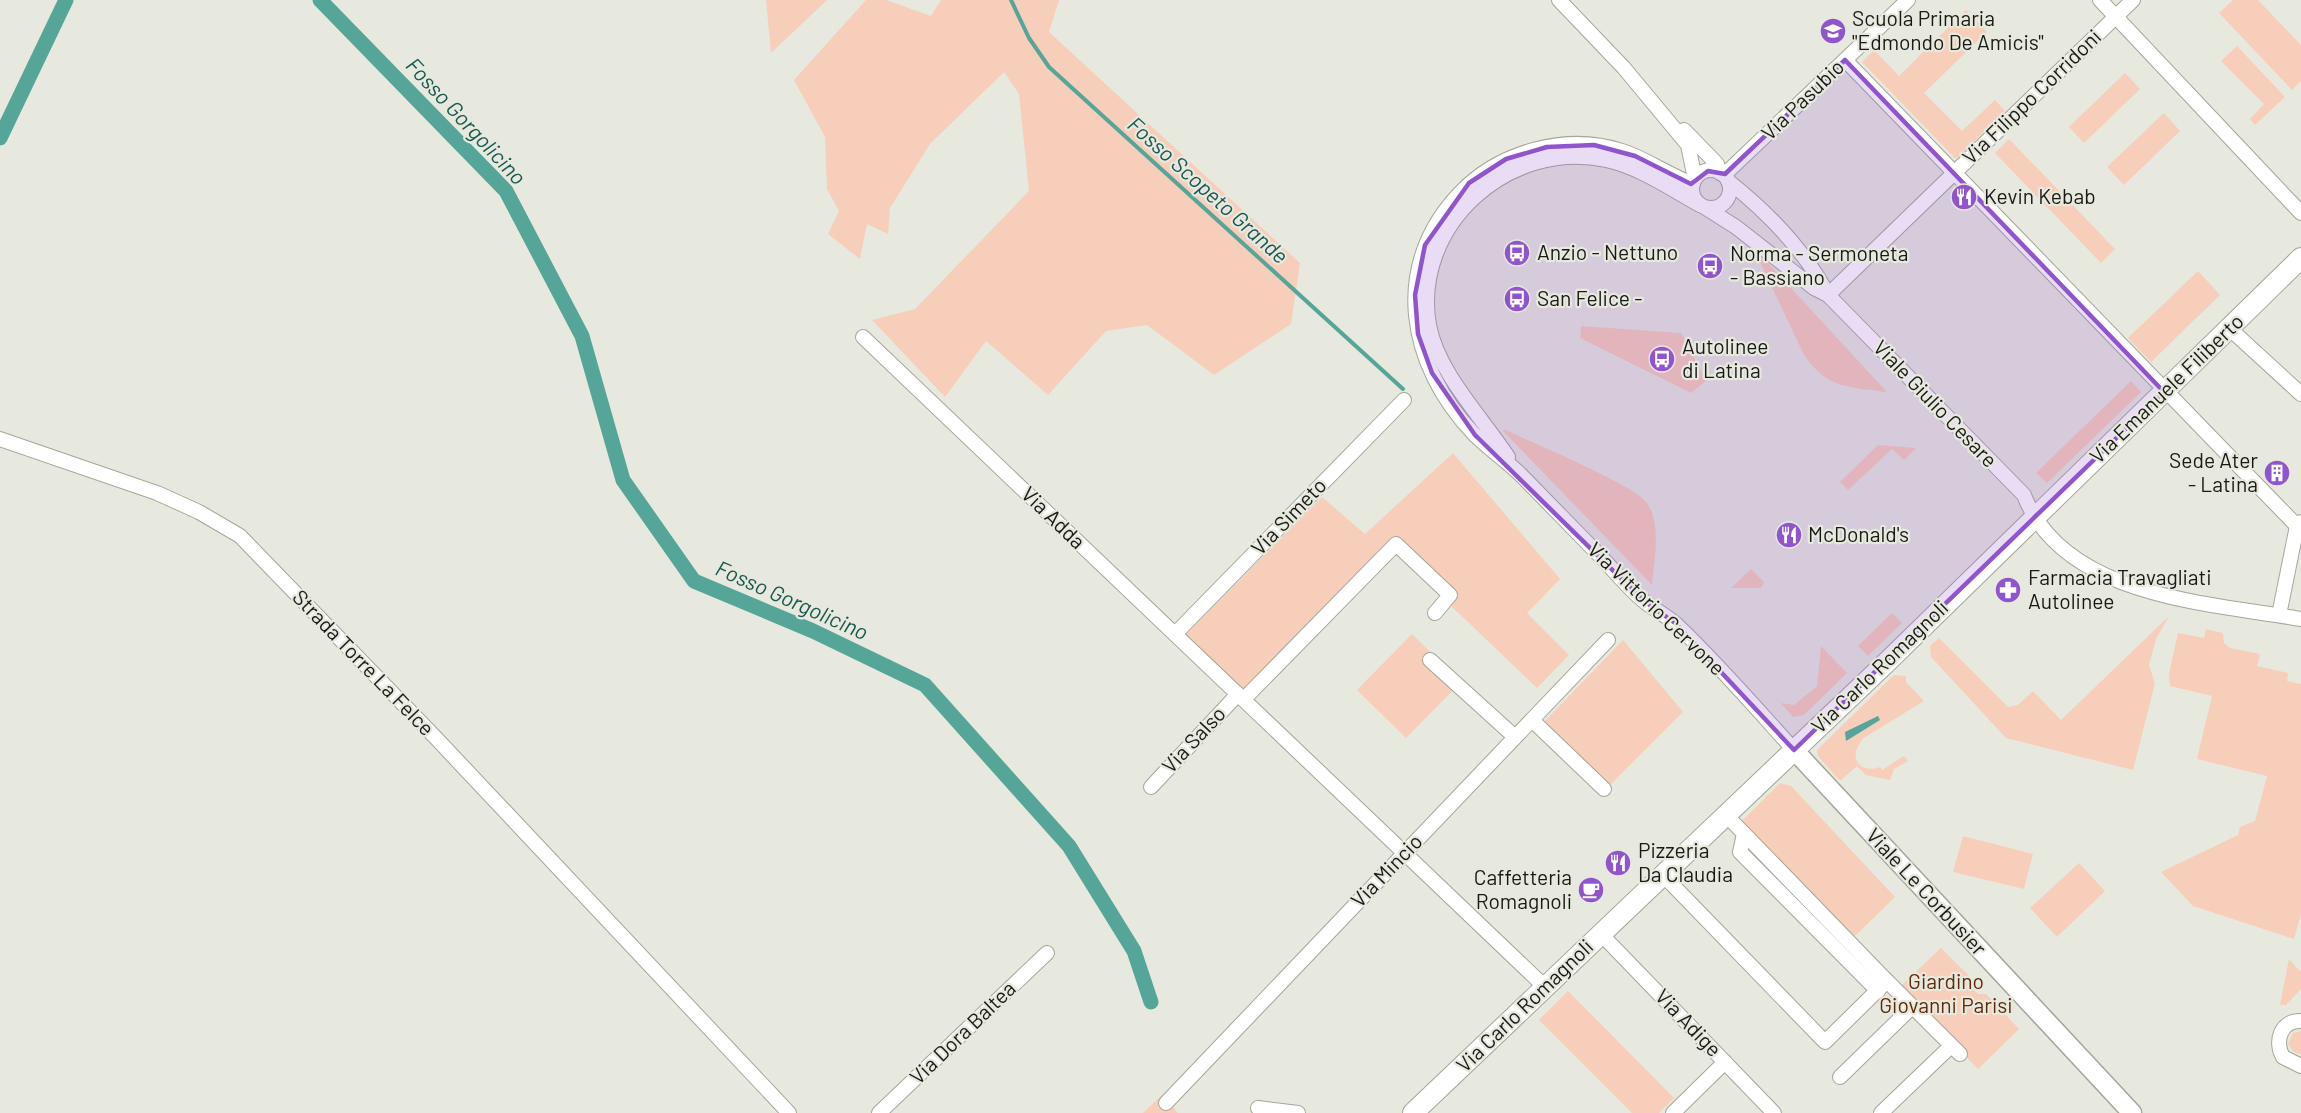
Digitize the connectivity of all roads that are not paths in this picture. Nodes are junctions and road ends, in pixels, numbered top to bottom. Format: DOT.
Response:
graph roads {
  1 [pos="1559,0"];
  2 [pos="1908,0"];
  3 [pos="2100,0"];
  4 [pos="2133,0"];
  5 [pos="2116,16"];
  6 [pos="1845,60"];
  7 [pos="1670,122"];
  8 [pos="1954,172"];
  9 [pos="1724,176"];
  10 [pos="1694,182"];
  11 [pos="1703,207"];
  12 [pos="2301,213"];
  13 [pos="2301,258"];
  14 [pos="1828,295"];
  15 [pos="2229,328"];
  16 [pos="863,337"];
  17 [pos="2164,392"];
  18 [pos="2301,394"];
  19 [pos="1404,400"];
  20 [pos="0,439"];
  21 [pos="1515,469"];
  22 [pos="2033,519"];
  23 [pos="2299,524"];
  24 [pos="1435,613"];
  25 [pos="2280,615"];
  26 [pos="2301,619"];
  27 [pos="1175,634"];
  28 [pos="1608,640"];
  29 [pos="1431,660"];
  30 [pos="1241,697"];
  31 [pos="1532,720"];
  32 [pos="1515,737"];
  33 [pos="1794,750"];
  34 [pos="1151,787"];
  35 [pos="1604,789"];
  36 [pos="1726,815"];
  37 [pos="1404,853"];
  38 [pos="1663,875"];
  39 [pos="1601,934"];
  40 [pos="1047,953"];
  41 [pos="1882,986"];
  42 [pos="1545,987"];
  43 [pos="1912,1007"];
  44 [pos="2301,1021"];
  45 [pos="1725,1062"];
  46 [pos="2301,1066"];
  47 [pos="1840,1077"];
  48 [pos="1166,1103"];
  49 [pos="1258,1108"];
  50 [pos="789,1113"];
  51 [pos="879,1113"];
  52 [pos="1298,1113"];
  53 [pos="1413,1113"];
  54 [pos="1673,1113"];
  55 [pos="1774,1113"];
  56 [pos="1881,1113"];
  57 [pos="2132,1113"];
  1 -- 7 [label="street, Viale Giulio Cesare"];
  2 -- 6 [label="street, Via Pasubio"];
  3 -- 5 [label="street"];
  4 -- 5 [label="street, Via Filippo Corridoni"];
  5 -- 8 [label="street, Via Filippo Corridoni"];
  5 -- 12 [label="street"];
  6 -- 8 [label="street"];
  6 -- 9 [label="street, Via Pasubio"];
  7 -- 9 [label="street, Viale Giulio Cesare"];
  7 -- 10 [label="street, Viale Giulio Cesare"];
  8 -- 14 [label="street, Via Filippo Corridoni"];
  8 -- 17 [label="street"];
  9 -- 10 [label="street"];
  9 -- 11 [label="street"];
  9 -- 14 [label="street, Viale Giulio Cesare"];
  10 -- 11 [label="street"];
  10 -- 21 [label="street, Via Vittorio Cervone"];
  11 -- 14 [label="street, Viale Giulio Cesare"];
  11 -- 21 [label="street, Via Vittorio Cervone"];
  13 -- 15 [label="main road, Via Emanuele Filiberto"];
  14 -- 22 [label="street, Viale Giulio Cesare"];
  15 -- 17 [label="main road, Via Emanuele Filiberto"];
  15 -- 18 [label="street"];
  16 -- 27 [label="street, Via Adda"];
  17 -- 22 [label="main road, Via Emanuele Filiberto"];
  17 -- 23 [label="street"];
  19 -- 27 [label="street, Via Simeto"];
  20 -- 50 [label="street, Strada Torre La Felce"];
  21 -- 33 [label="street, Via Vittorio Cervone"];
  22 -- 25 [label="street"];
  22 -- 33 [label="main road, Via Carlo Romagnoli"];
  23 -- 25 [label="street"];
  24 -- 30 [label="street"];
  25 -- 26 [label="street"];
  27 -- 30 [label="street, Via Adda"];
  28 -- 31 [label="street, Via Mincio"];
  29 -- 32 [label="street"];
  30 -- 34 [label="street, Via Salso"];
  30 -- 37 [label="street, Via Adda"];
  31 -- 32 [label="street, Via Mincio"];
  31 -- 35 [label="street"];
  32 -- 37 [label="street, Via Mincio"];
  33 -- 36 [label="main road, Via Carlo Romagnoli"];
  33 -- 57 [label="street, Viale Le Corbusier"];
  36 -- 38 [label="main road, Via Carlo Romagnoli"];
  36 -- 41 [label="street"];
  37 -- 42 [label="street, Via Adda"];
  37 -- 48 [label="street, Via Mincio"];
  38 -- 39 [label="main road, Via Carlo Romagnoli"];
  38 -- 41 [label="street"];
  39 -- 42 [label="main road, Via Carlo Romagnoli"];
  39 -- 45 [label="street, Via Adige"];
  40 -- 51 [label="street, Via Dora Baltea"];
  41 -- 43 [label="street"];
  42 -- 53 [label="main road, Via Carlo Romagnoli"];
  43 -- 47 [label="street"];
  43 -- 56 [label="street"];
  44 -- 46 [label="street"];
  45 -- 54 [label="street"];
  45 -- 55 [label="street, Via Adige"];
  49 -- 52 [label="street"];
}
